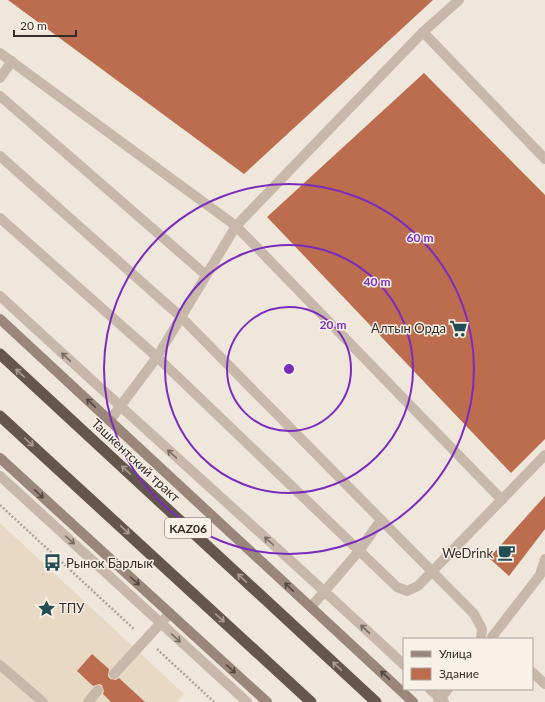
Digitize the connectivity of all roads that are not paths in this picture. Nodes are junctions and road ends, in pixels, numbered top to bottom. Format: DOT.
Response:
graph roads {
  1 [pos="459,0"];
  2 [pos="423,32"];
  3 [pos="0,53"];
  4 [pos="12,61"];
  5 [pos="0,78"];
  6 [pos="0,96"];
  7 [pos="0,156"];
  8 [pos="545,159"];
  9 [pos="0,218"];
  10 [pos="236,226"];
  11 [pos="206,276"];
  12 [pos="0,296"];
  13 [pos="181,317"];
  14 [pos="0,318"];
  15 [pos="0,354"];
  16 [pos="157,357"];
  17 [pos="119,407"];
  18 [pos="0,416"];
  19 [pos="110,420"];
  20 [pos="545,455"];
  21 [pos="0,458"];
  22 [pos="0,476"];
  23 [pos="502,500"];
  24 [pos="381,520"];
  25 [pos="359,551"];
  26 [pos="545,559"];
  27 [pos="434,572"];
  28 [pos="325,591"];
  29 [pos="311,607"];
  30 [pos="170,613"];
  31 [pos="160,623"];
  32 [pos="482,634"];
  33 [pos="493,638"];
  34 [pos="0,664"];
  35 [pos="403,664"];
  36 [pos="533,673"];
  37 [pos="114,674"];
  38 [pos="545,684"];
  39 [pos="98,690"];
  40 [pos="431,690"];
  41 [pos="447,690"];
  42 [pos="441,701"];
  43 [pos="43,702"];
  44 [pos="88,702"];
  45 [pos="247,702"];
  46 [pos="267,702"];
  47 [pos="310,702"];
  48 [pos="376,702"];
  49 [pos="413,702"];
  1 -- 2 [label="lane"];
  2 -- 8 [label="lane"];
  2 -- 10 [label="lane"];
  3 -- 4 [label="lane"];
  4 -- 5 [label="lane"];
  4 -- 10 [label="lane"];
  6 -- 11 [label="lane"];
  7 -- 13 [label="lane"];
  9 -- 16 [label="lane"];
  10 -- 11 [label="lane"];
  10 -- 23 [label="lane"];
  11 -- 13 [label="lane"];
  17 -- 12 [label="lane, one-way"];
  13 -- 16 [label="lane"];
  13 -- 24 [label="lane"];
  19 -- 14 [label="main road, one-way"];
  48 -- 15 [label="highway, Ташкентский тракт / KАZ06, one-way"];
  16 -- 17 [label="lane"];
  16 -- 25 [label="lane"];
  17 -- 19 [label="lane"];
  28 -- 17 [label="lane, one-way"];
  18 -- 47 [label="highway, one-way"];
  29 -- 19 [label="main road, one-way"];
  20 -- 23 [label="lane"];
  21 -- 30 [label="main road, one-way"];
  22 -- 31 [label="lane, one-way"];
  23 -- 27 [label="lane"];
  24 -- 25 [label="lane"];
  24 -- 27 [label="lane"];
  25 -- 27 [label="lane"];
  25 -- 28 [label="lane"];
  26 -- 33 [label="lane"];
  27 -- 32 [label="lane"];
  28 -- 29 [label="lane"];
  35 -- 28 [label="lane, one-way"];
  49 -- 29 [label="main road, one-way"];
  30 -- 31 [label="lane"];
  30 -- 46 [label="main road, one-way"];
  31 -- 37 [label="lane"];
  31 -- 45 [label="lane, one-way"];
  32 -- 33 [label="lane"];
  34 -- 43 [label="lane"];
  36 -- 38 [label="lane"];
  39 -- 44 [label="lane"];
  40 -- 42 [label="lane"];
  41 -- 42 [label="lane"];
}
